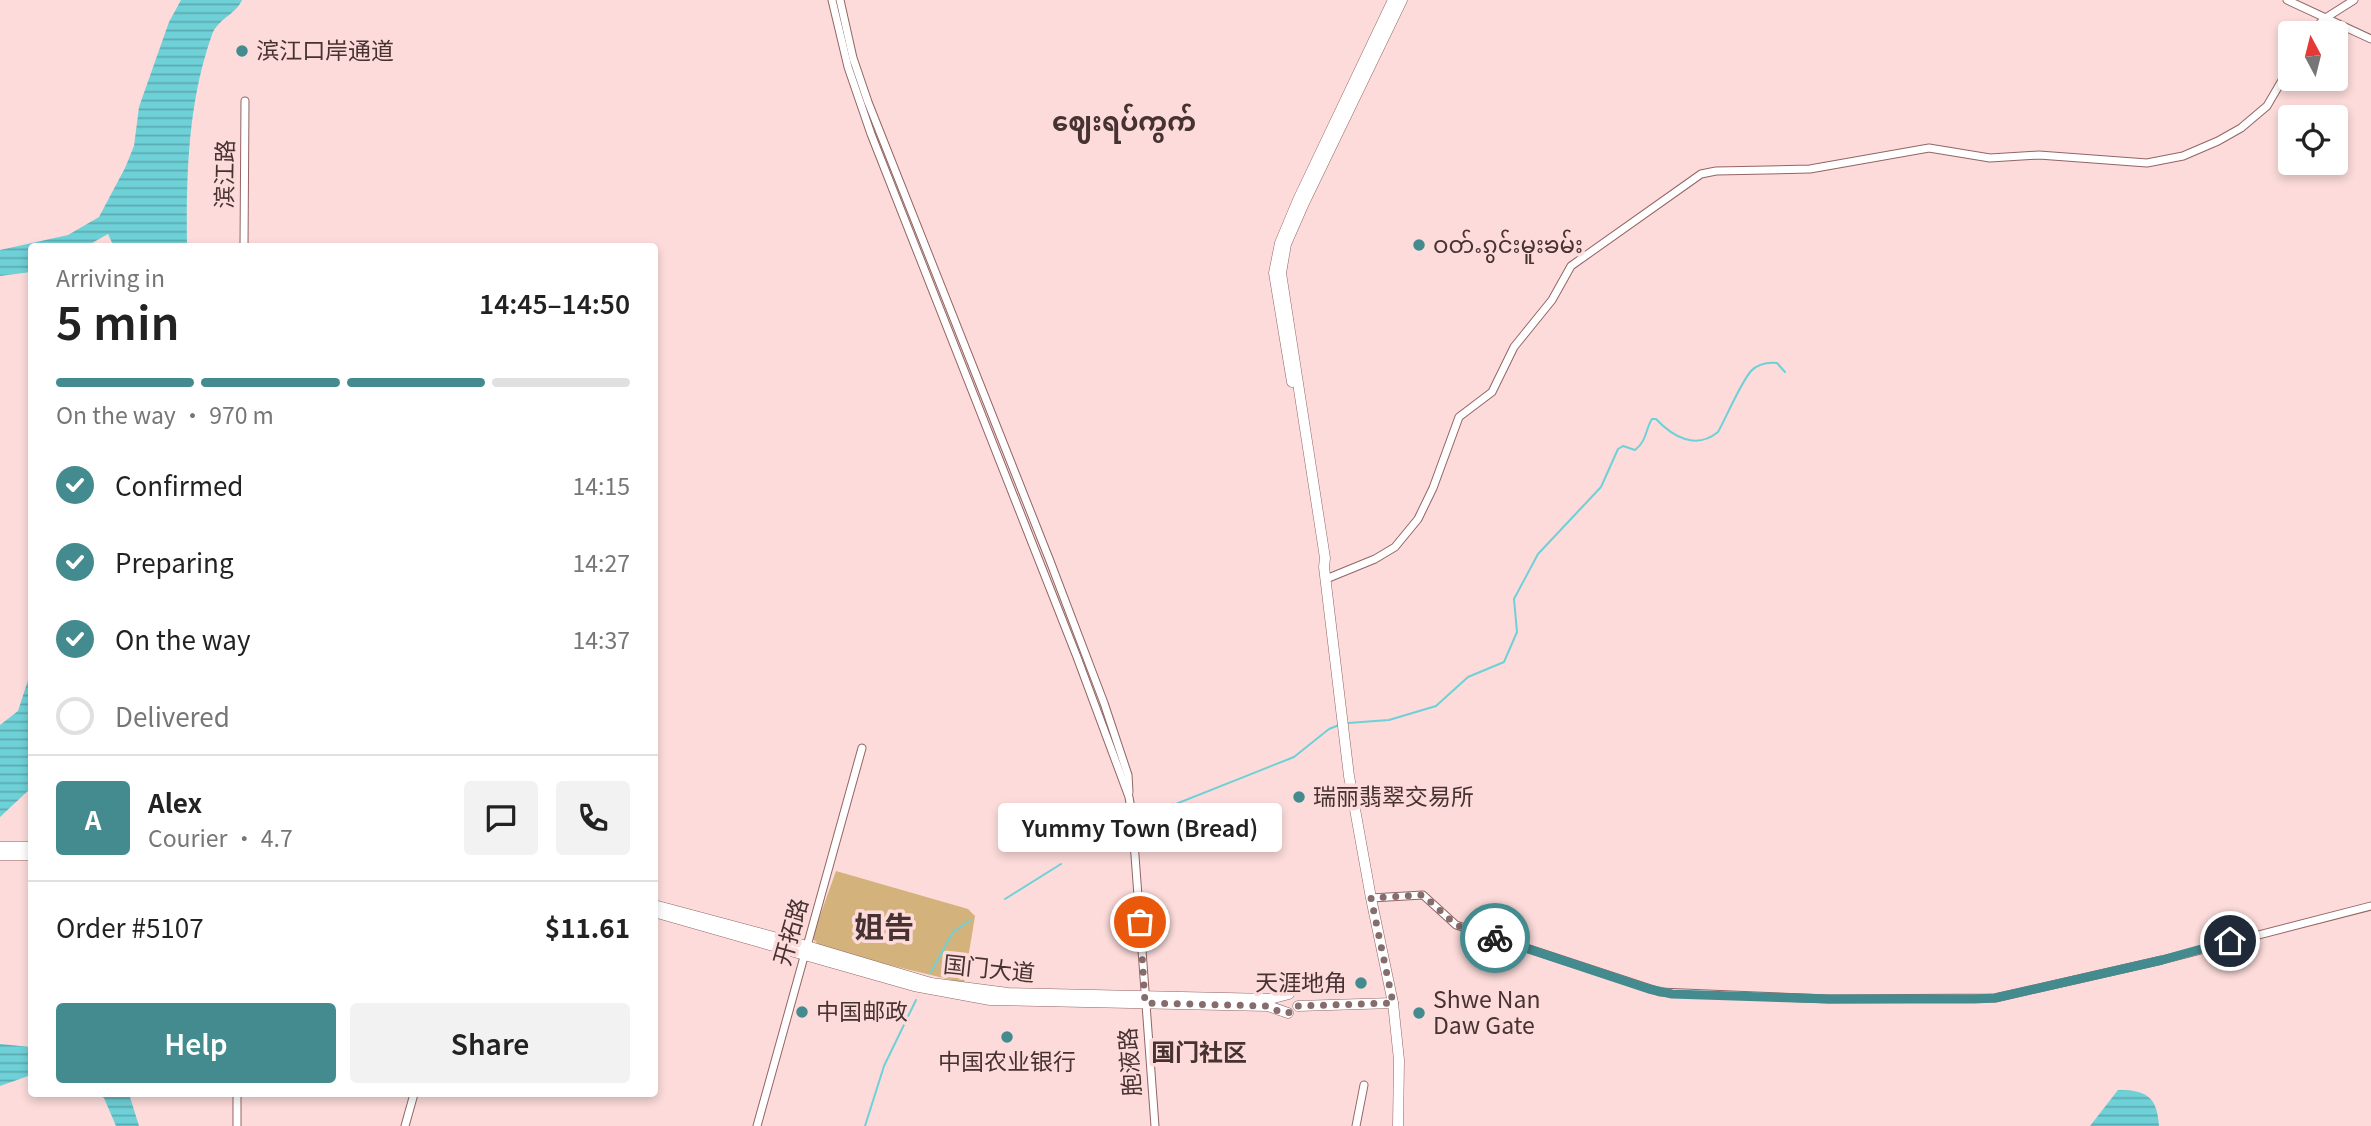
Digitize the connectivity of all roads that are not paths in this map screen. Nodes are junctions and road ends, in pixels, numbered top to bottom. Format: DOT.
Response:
graph roads {
  1 [pos="832,0"];
  2 [pos="840,0"];
  3 [pos="1393,0"];
  4 [pos="1402,0"];
  5 [pos="2287,0"];
  6 [pos="2354,0"];
  7 [pos="2324,19"];
  8 [pos="2371,39"];
  9 [pos="2278,87"];
  10 [pos="245,102"];
  11 [pos="244,243"];
  12 [pos="1000,436"];
  13 [pos="990,439"];
  14 [pos="1022,492"];
  15 [pos="1013,496"];
  16 [pos="1324,566"];
  17 [pos="1326,579"];
  18 [pos="862,748"];
  19 [pos="1129,797"];
  20 [pos="0,847"];
  21 [pos="28,847"];
  22 [pos="0,855"];
  23 [pos="28,855"];
  24 [pos="1371,898"];
  25 [pos="658,906"];
  26 [pos="2371,906"];
  27 [pos="658,913"];
  28 [pos="806,950"];
  29 [pos="1289,994"];
  30 [pos="1145,1000"];
  31 [pos="1393,1003"];
  32 [pos="1298,1006"];
  33 [pos="1288,1013"];
  34 [pos="1364,1085"];
  35 [pos="237,1097"];
  36 [pos="413,1097"];
  37 [pos="237,1126"];
  38 [pos="405,1126"];
  39 [pos="757,1126"];
  40 [pos="1155,1126"];
  41 [pos="1356,1126"];
  42 [pos="1398,1126"];
  1 -- 13 [label="street"];
  2 -- 12 [label="street"];
  3 -- 16 [label="highway"];
  4 -- 16 [label="highway"];
  5 -- 7 [label="street"];
  6 -- 7 [label="street"];
  7 -- 8 [label="street"];
  9 -- 17 [label="street"];
  10 -- 11 [label="street, 滨江路"];
  12 -- 13 [label="street"];
  12 -- 14 [label="street"];
  13 -- 15 [label="street"];
  14 -- 15 [label="street"];
  14 -- 19 [label="street"];
  15 -- 19 [label="street"];
  16 -- 17 [label="highway"];
  17 -- 24 [label="highway"];
  18 -- 28 [label="street, 开拓路"];
  19 -- 30 [label="street, 胞液路"];
  20 -- 21 [label="highway"];
  22 -- 23 [label="highway"];
  24 -- 26 [label="street"];
  24 -- 31 [label="highway"];
  25 -- 28 [label="highway, 国门大道"];
  27 -- 28 [label="highway, 国门大道"];
  28 -- 30 [label="highway, 国门大道"];
  28 -- 39 [label="street, 开拓路"];
  29 -- 30 [label="highway, 国门大道"];
  29 -- 32 [label="highway"];
  29 -- 33 [label="highway"];
  30 -- 33 [label="highway, 国门大道"];
  30 -- 40 [label="street, 胞液路"];
  31 -- 32 [label="highway"];
  31 -- 42 [label="highway"];
  32 -- 33 [label="highway"];
  34 -- 41 [label="street"];
  35 -- 37 [label="street"];
  36 -- 38 [label="street"];
}
